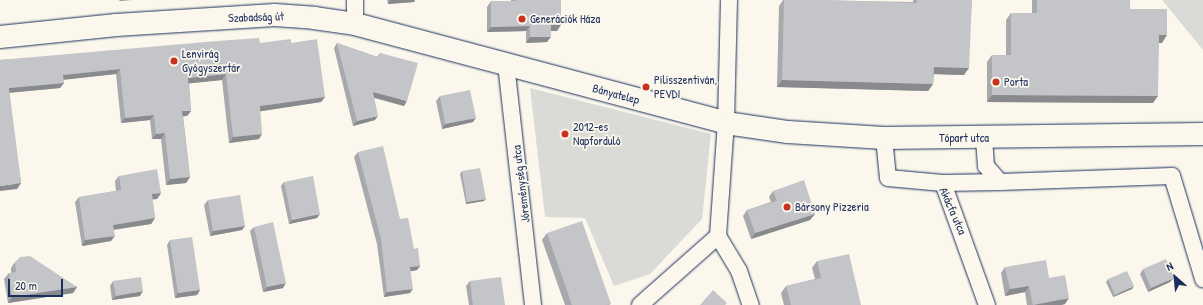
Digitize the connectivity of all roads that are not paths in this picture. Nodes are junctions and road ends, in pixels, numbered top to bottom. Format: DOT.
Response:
graph roads {
  1 [pos="355,0"];
  2 [pos="729,0"];
  3 [pos="355,24"];
  4 [pos="0,37"];
  5 [pos="506,64"];
  6 [pos="726,123"];
  7 [pos="1203,134"];
  8 [pos="884,138"];
  9 [pos="984,138"];
  10 [pos="1000,182"];
  11 [pos="943,183"];
  12 [pos="718,236"];
  13 [pos="1203,279"];
  14 [pos="533,305"];
  15 [pos="640,305"];
  16 [pos="750,305"];
  17 [pos="987,305"];
  1 -- 3 [label="street"];
  2 -- 6 [label="street"];
  3 -- 4 [label="main road, Szabadság út"];
  3 -- 5 [label="main road, Szabadság út"];
  5 -- 6 [label="main road, Bányatelep"];
  5 -- 14 [label="street, Jóreménység utca"];
  6 -- 8 [label="main road, Tópart utca"];
  6 -- 12 [label="street"];
  7 -- 9 [label="main road, Tópart utca"];
  8 -- 9 [label="main road, Tópart utca"];
  8 -- 11 [label="street, Akácfa utca"];
  9 -- 10 [label="street"];
  10 -- 11 [label="street"];
  10 -- 13 [label="street"];
  11 -- 17 [label="street, Akácfa utca"];
  12 -- 15 [label="street"];
  12 -- 16 [label="street"];
}
